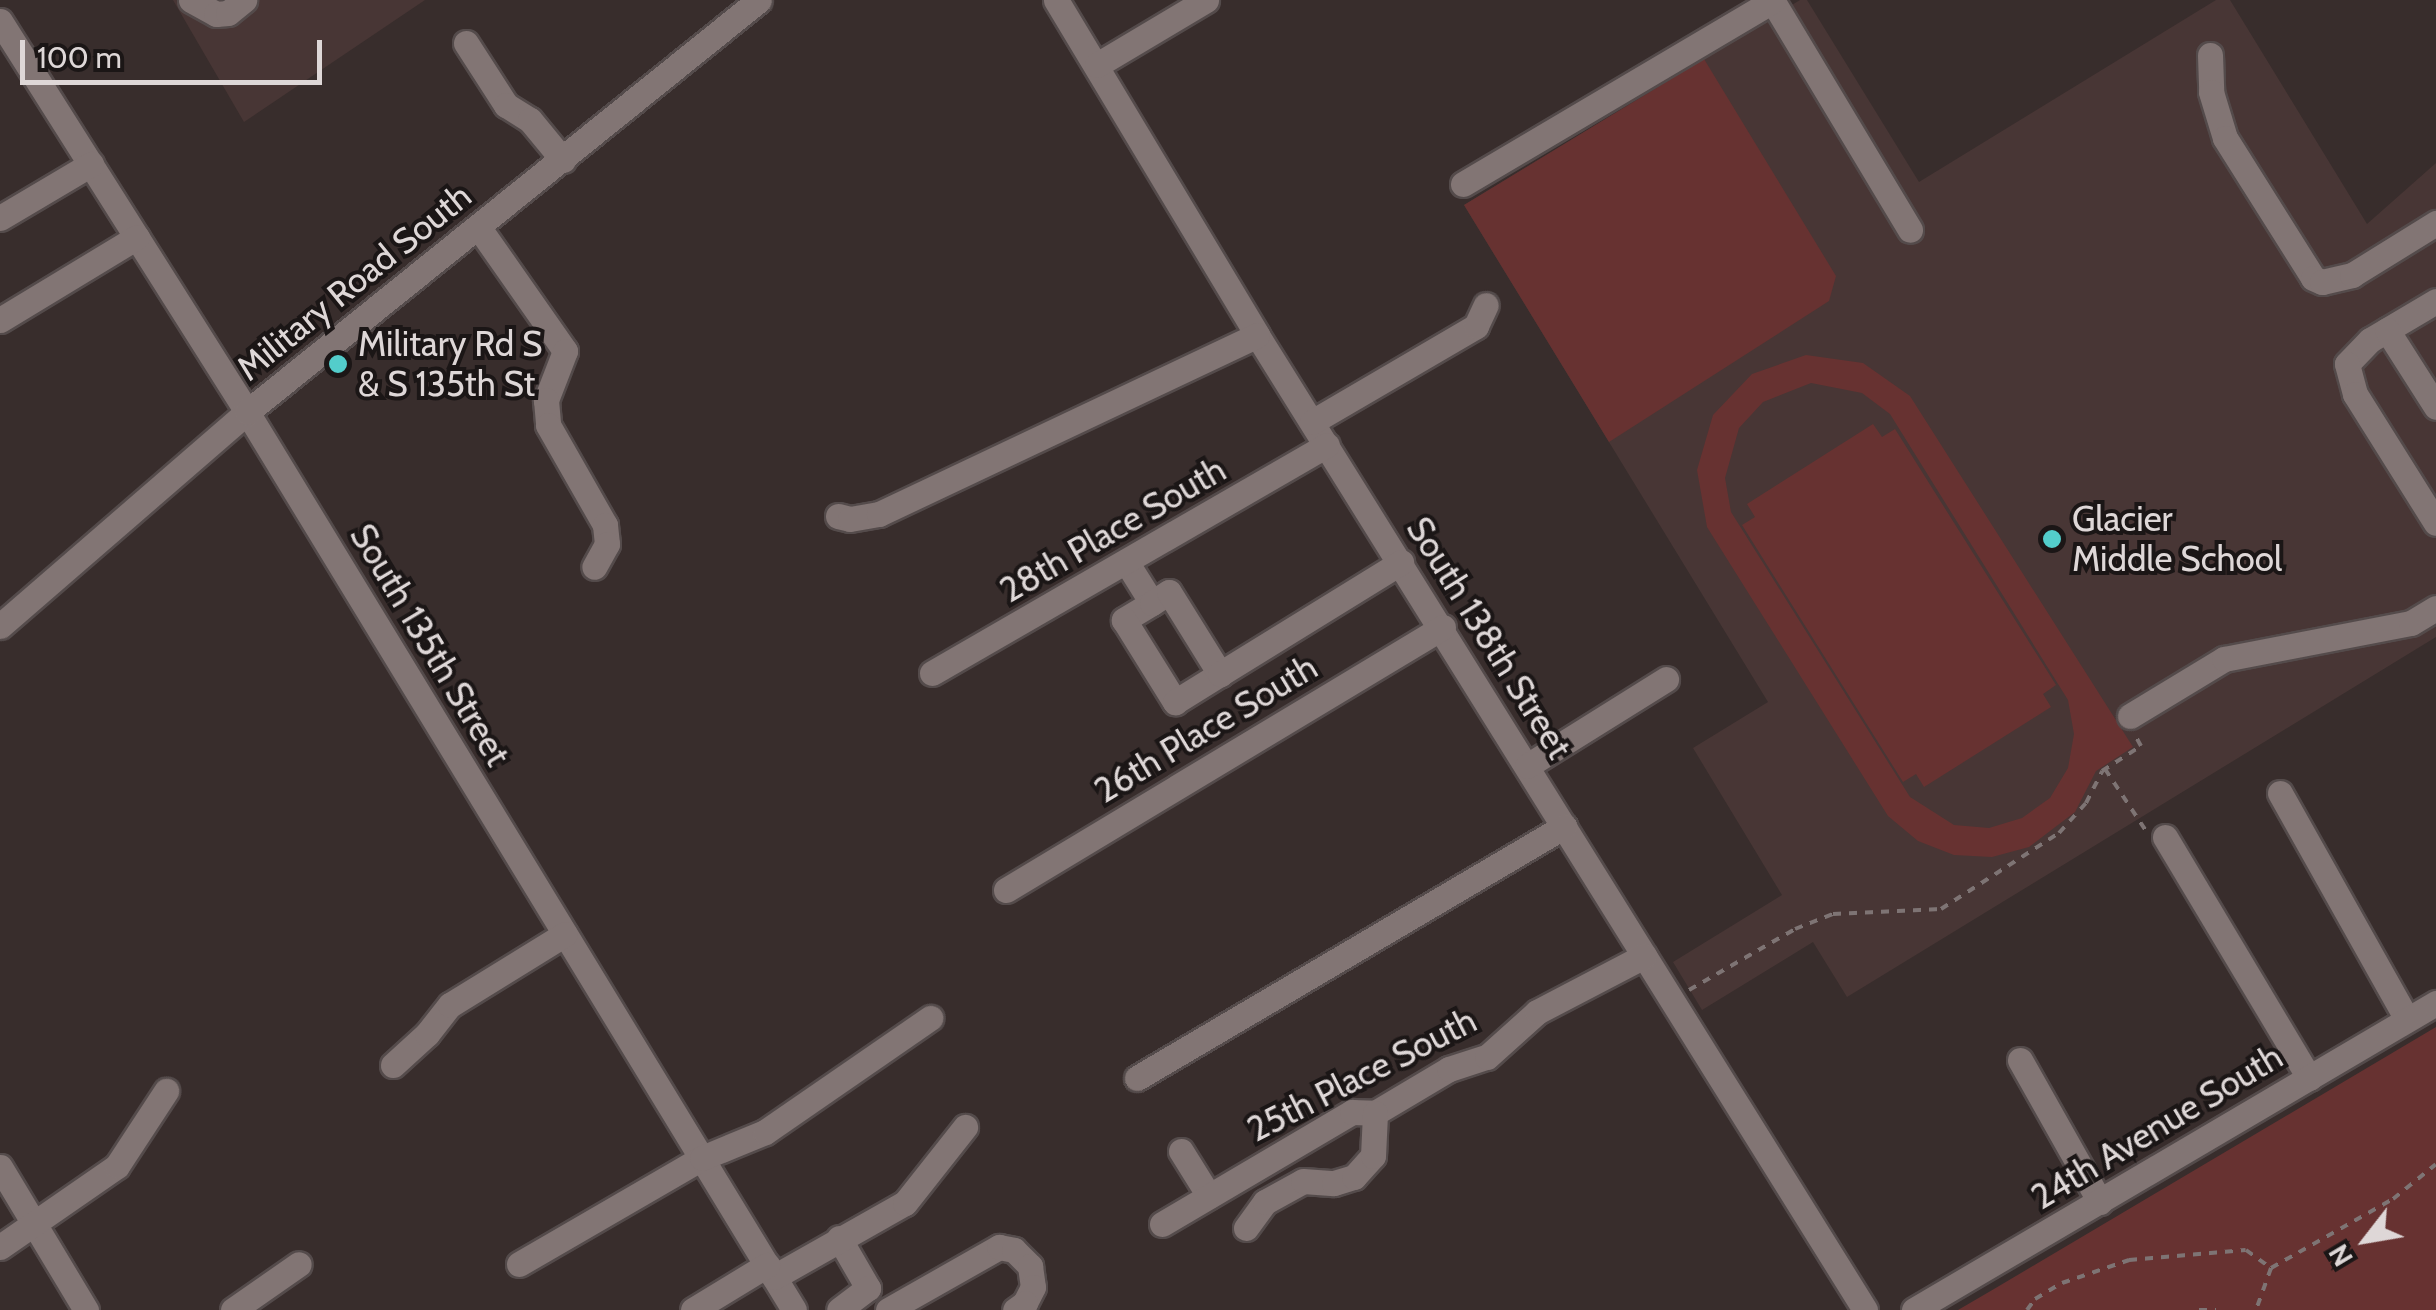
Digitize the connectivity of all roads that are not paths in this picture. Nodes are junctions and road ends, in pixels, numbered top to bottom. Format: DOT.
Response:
graph roads {
  1 [pos="192,0"];
  2 [pos="244,0"];
  3 [pos="1056,0"];
  4 [pos="1206,0"];
  5 [pos="1772,1"];
  6 [pos="751,2"];
  7 [pos="0,20"];
  8 [pos="466,43"];
  9 [pos="2210,55"];
  10 [pos="1097,66"];
  11 [pos="563,160"];
  12 [pos="91,164"];
  13 [pos="1463,184"];
  14 [pos="0,218"];
  15 [pos="2436,224"];
  16 [pos="479,228"];
  17 [pos="1910,230"];
  18 [pos="137,237"];
  19 [pos="2436,301"];
  20 [pos="1486,305"];
  21 [pos="0,320"];
  22 [pos="2387,330"];
  23 [pos="1257,335"];
  24 [pos="2436,407"];
  25 [pos="248,412"];
  26 [pos="1312,422"];
  27 [pos="1327,445"];
  28 [pos="838,516"];
  29 [pos="2436,523"];
  30 [pos="1401,562"];
  31 [pos="1127,564"];
  32 [pos="594,567"];
  33 [pos="1152,603"];
  34 [pos="2436,608"];
  35 [pos="0,626"];
  36 [pos="1443,627"];
  37 [pos="932,673"];
  38 [pos="1220,674"];
  39 [pos="1666,680"];
  40 [pos="2130,716"];
  41 [pos="1527,766"];
  42 [pos="2280,792"];
  43 [pos="1564,826"];
  44 [pos="2153,833"];
  45 [pos="1006,890"];
  46 [pos="565,934"];
  47 [pos="1644,956"];
  48 [pos="2436,1002"];
  49 [pos="930,1018"];
  50 [pos="2407,1020"];
  51 [pos="2020,1060"];
  52 [pos="392,1065"];
  53 [pos="1137,1078"];
  54 [pos="2309,1078"];
  55 [pos="166,1091"];
  56 [pos="1375,1114"];
  57 [pos="966,1127"];
  58 [pos="1182,1151"];
  59 [pos="702,1158"];
  60 [pos="0,1167"];
  61 [pos="1209,1196"];
  62 [pos="2100,1202"];
  63 [pos="32,1221"];
  64 [pos="1162,1224"];
  65 [pos="1246,1228"];
  66 [pos="839,1238"];
  67 [pos="0,1247"];
  68 [pos="300,1264"];
  69 [pos="519,1264"];
  70 [pos="771,1271"];
  71 [pos="86,1310"];
  72 [pos="233,1310"];
  73 [pos="693,1310"];
  74 [pos="794,1310"];
  75 [pos="840,1310"];
  76 [pos="888,1310"];
  77 [pos="1015,1310"];
  78 [pos="1865,1310"];
  79 [pos="1914,1310"];
  1 -- 2 [label="street"];
  3 -- 10 [label="street, South 138th Street"];
  4 -- 10 [label="street"];
  5 -- 13 [label="street"];
  5 -- 17 [label="street"];
  6 -- 11 [label="street, Military Road South"];
  7 -- 12 [label="street, South 135th Street"];
  8 -- 11 [label="street"];
  9 -- 15 [label="street"];
  10 -- 23 [label="street, South 138th Street"];
  11 -- 16 [label="street, Military Road South"];
  12 -- 14 [label="street"];
  12 -- 18 [label="street, South 135th Street"];
  16 -- 25 [label="street, Military Road South"];
  16 -- 32 [label="street"];
  18 -- 21 [label="street"];
  18 -- 25 [label="street, South 135th Street"];
  19 -- 22 [label="street"];
  20 -- 26 [label="street"];
  22 -- 24 [label="street"];
  22 -- 29 [label="street"];
  23 -- 26 [label="street, South 138th Street"];
  23 -- 28 [label="street"];
  25 -- 35 [label="street, Military Road South"];
  25 -- 46 [label="street, South 135th Street"];
  26 -- 27 [label="street, South 138th Street"];
  27 -- 30 [label="street, South 138th Street"];
  27 -- 31 [label="street, 28th Place South"];
  30 -- 36 [label="street, South 138th Street"];
  30 -- 38 [label="street"];
  31 -- 33 [label="street"];
  31 -- 37 [label="street, 28th Place South"];
  33 -- 38 [label="street"];
  33 -- 38 [label="street"];
  34 -- 40 [label="street"];
  36 -- 41 [label="street, South 138th Street"];
  36 -- 45 [label="street, 26th Place South"];
  39 -- 41 [label="street"];
  41 -- 43 [label="street, South 138th Street"];
  42 -- 50 [label="street"];
  43 -- 47 [label="street, South 138th Street"];
  43 -- 53 [label="street"];
  44 -- 54 [label="street"];
  46 -- 52 [label="street"];
  46 -- 59 [label="street, South 135th Street"];
  47 -- 56 [label="street, 25th Place South"];
  47 -- 78 [label="street, South 138th Street"];
  48 -- 50 [label="street, 24th Avenue South"];
  49 -- 59 [label="street"];
  50 -- 54 [label="street, 24th Avenue South"];
  51 -- 62 [label="street"];
  54 -- 62 [label="street, 24th Avenue South"];
  55 -- 63 [label="street"];
  56 -- 61 [label="street, 25th Place South"];
  56 -- 65 [label="street"];
  57 -- 66 [label="street"];
  58 -- 61 [label="street"];
  59 -- 69 [label="street"];
  59 -- 70 [label="street, South 135th Street"];
  60 -- 63 [label="street"];
  61 -- 64 [label="street, 25th Place South"];
  62 -- 79 [label="street, 24th Avenue South"];
  63 -- 67 [label="street"];
  63 -- 71 [label="street"];
  66 -- 70 [label="street"];
  66 -- 75 [label="street"];
  68 -- 72 [label="street"];
  70 -- 73 [label="street"];
  70 -- 74 [label="street, South 135th Street"];
  76 -- 77 [label="street"];
}
